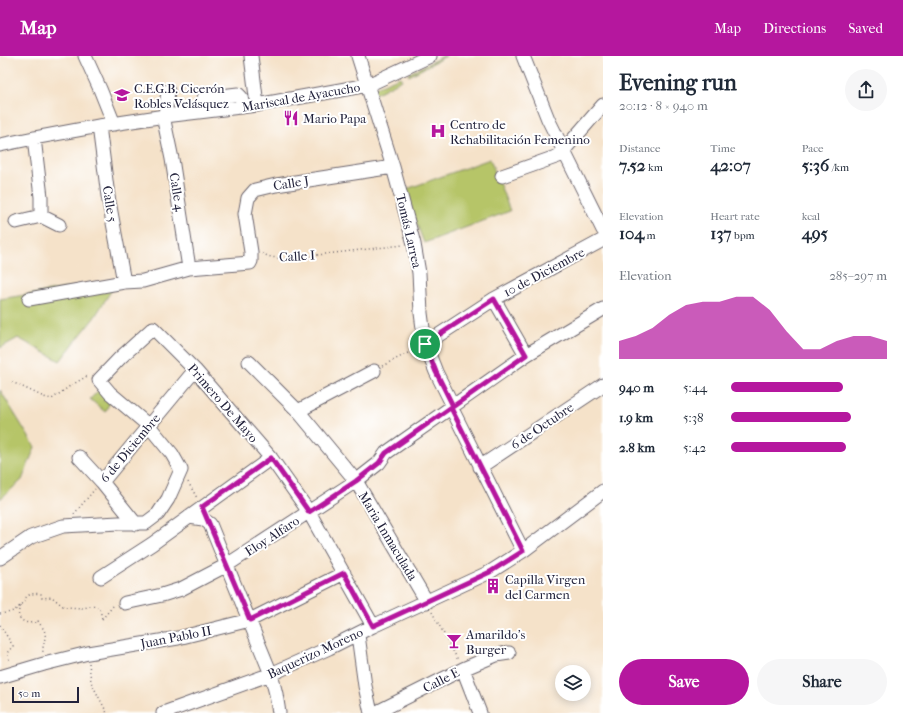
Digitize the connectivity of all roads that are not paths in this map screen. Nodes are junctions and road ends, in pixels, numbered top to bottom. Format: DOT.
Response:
graph roads {
  1 [pos="85,56"];
  2 [pos="251,56"];
  3 [pos="358,56"];
  4 [pos="430,56"];
  5 [pos="523,56"];
  6 [pos="368,85"];
  7 [pos="168,91"];
  8 [pos="257,105"];
  9 [pos="603,105"];
  10 [pos="164,116"];
  11 [pos="114,124"];
  12 [pos="99,126"];
  13 [pos="34,138"];
  14 [pos="2,143"];
  15 [pos="564,152"];
  16 [pos="393,167"];
  17 [pos="502,176"];
  18 [pos="598,209"];
  19 [pos="41,216"];
  20 [pos="16,222"];
  21 [pos="59,225"];
  22 [pos="603,230"];
  23 [pos="603,240"];
  24 [pos="189,268"];
  25 [pos="124,282"];
  26 [pos="29,299"];
  27 [pos="494,299"];
  28 [pos="603,309"];
  29 [pos="425,344"];
  30 [pos="526,355"];
  31 [pos="249,362"];
  32 [pos="195,370"];
  33 [pos="374,370"];
  34 [pos="603,385"];
  35 [pos="452,407"];
  36 [pos="298,410"];
  37 [pos="149,426"];
  38 [pos="79,457"];
  39 [pos="271,458"];
  40 [pos="480,467"];
  41 [pos="356,481"];
  42 [pos="102,482"];
  43 [pos="603,491"];
  44 [pos="309,512"];
  45 [pos="189,517"];
  46 [pos="136,524"];
  47 [pos="523,551"];
  48 [pos="0,558"];
  49 [pos="227,565"];
  50 [pos="344,573"];
  51 [pos="101,576"];
  52 [pos="427,602"];
  53 [pos="125,603"];
  54 [pos="250,620"];
  55 [pos="373,626"];
  56 [pos="358,635"];
  57 [pos="509,653"];
  58 [pos="463,669"];
  59 [pos="271,674"];
  60 [pos="0,677"];
  61 [pos="163,713"];
  62 [pos="279,713"];
  63 [pos="371,713"];
  64 [pos="375,713"];
  65 [pos="480,713"];
  1 -- 11 [label="street"];
  2 -- 8 [label="street"];
  3 -- 6 [label="street, Tomás Larrea"];
  4 -- 6 [label="street, Mariscal de Ayacucho"];
  5 -- 15 [label="street"];
  6 -- 8 [label="street, Mariscal de Ayacucho"];
  6 -- 16 [label="street, Tomás Larrea"];
  7 -- 10 [label="street, Calle 4"];
  8 -- 10 [label="street, Mariscal de Ayacucho"];
  9 -- 15 [label="street"];
  10 -- 11 [label="street, Mariscal de Ayacucho"];
  10 -- 24 [label="street, Calle 4"];
  11 -- 12 [label="street, Mariscal de Ayacucho"];
  12 -- 13 [label="street, Mariscal de Ayacucho"];
  12 -- 25 [label="street, Calle 5"];
  13 -- 14 [label="street, Mariscal de Ayacucho"];
  13 -- 19 [label="street"];
  15 -- 17 [label="street"];
  15 -- 18 [label="street"];
  16 -- 24 [label="street, Calle J"];
  16 -- 29 [label="street, Tomás Larrea"];
  18 -- 22 [label="street"];
  19 -- 20 [label="street"];
  19 -- 21 [label="street"];
  23 -- 27 [label="street, 10 de Diciembre"];
  24 -- 25 [label="street"];
  25 -- 26 [label="street"];
  27 -- 29 [label="street, 10 de Diciembre"];
  27 -- 30 [label="street"];
  28 -- 30 [label="street, Eloy Alfaro"];
  29 -- 35 [label="street, Tomás Larrea"];
  30 -- 35 [label="street, Eloy Alfaro"];
  31 -- 36 [label="street, Maria Inmaculada"];
  32 -- 37 [label="street, 6 de Diciembre"];
  32 -- 37 [label="street, Primero De Mayo"];
  32 -- 39 [label="street, Primero De Mayo"];
  33 -- 36 [label="street"];
  34 -- 40 [label="street, 6 de Octubre"];
  35 -- 40 [label="street, Tomás Larrea"];
  35 -- 41 [label="street, Eloy Alfaro"];
  36 -- 41 [label="street, Maria Inmaculada"];
  37 -- 42 [label="street, 6 de Diciembre"];
  37 -- 46 [label="street"];
  38 -- 42 [label="street"];
  39 -- 44 [label="street, Primero De Mayo"];
  39 -- 45 [label="street"];
  40 -- 47 [label="street, Tomás Larrea"];
  41 -- 44 [label="street, Eloy Alfaro"];
  41 -- 52 [label="street, Maria Inmaculada"];
  42 -- 46 [label="street"];
  43 -- 47 [label="street, Baquerizo Moreno"];
  44 -- 49 [label="street, Eloy Alfaro"];
  44 -- 50 [label="street, Primero De Mayo"];
  45 -- 49 [label="street"];
  45 -- 51 [label="street"];
  46 -- 48 [label="street"];
  47 -- 52 [label="street, Baquerizo Moreno"];
  49 -- 53 [label="street, Eloy Alfaro"];
  49 -- 54 [label="street"];
  50 -- 54 [label="street, Juan Pablo II"];
  50 -- 55 [label="street, Primero De Mayo"];
  52 -- 55 [label="street, Baquerizo Moreno"];
  54 -- 59 [label="street"];
  54 -- 60 [label="street, Juan Pablo II"];
  55 -- 56 [label="street, Baquerizo Moreno"];
  56 -- 59 [label="street, Baquerizo Moreno"];
  56 -- 63 [label="street"];
  57 -- 58 [label="street, Calle E"];
  58 -- 64 [label="street, Calle E"];
  58 -- 65 [label="street"];
  59 -- 61 [label="street, Baquerizo Moreno"];
  59 -- 62 [label="street"];
}
